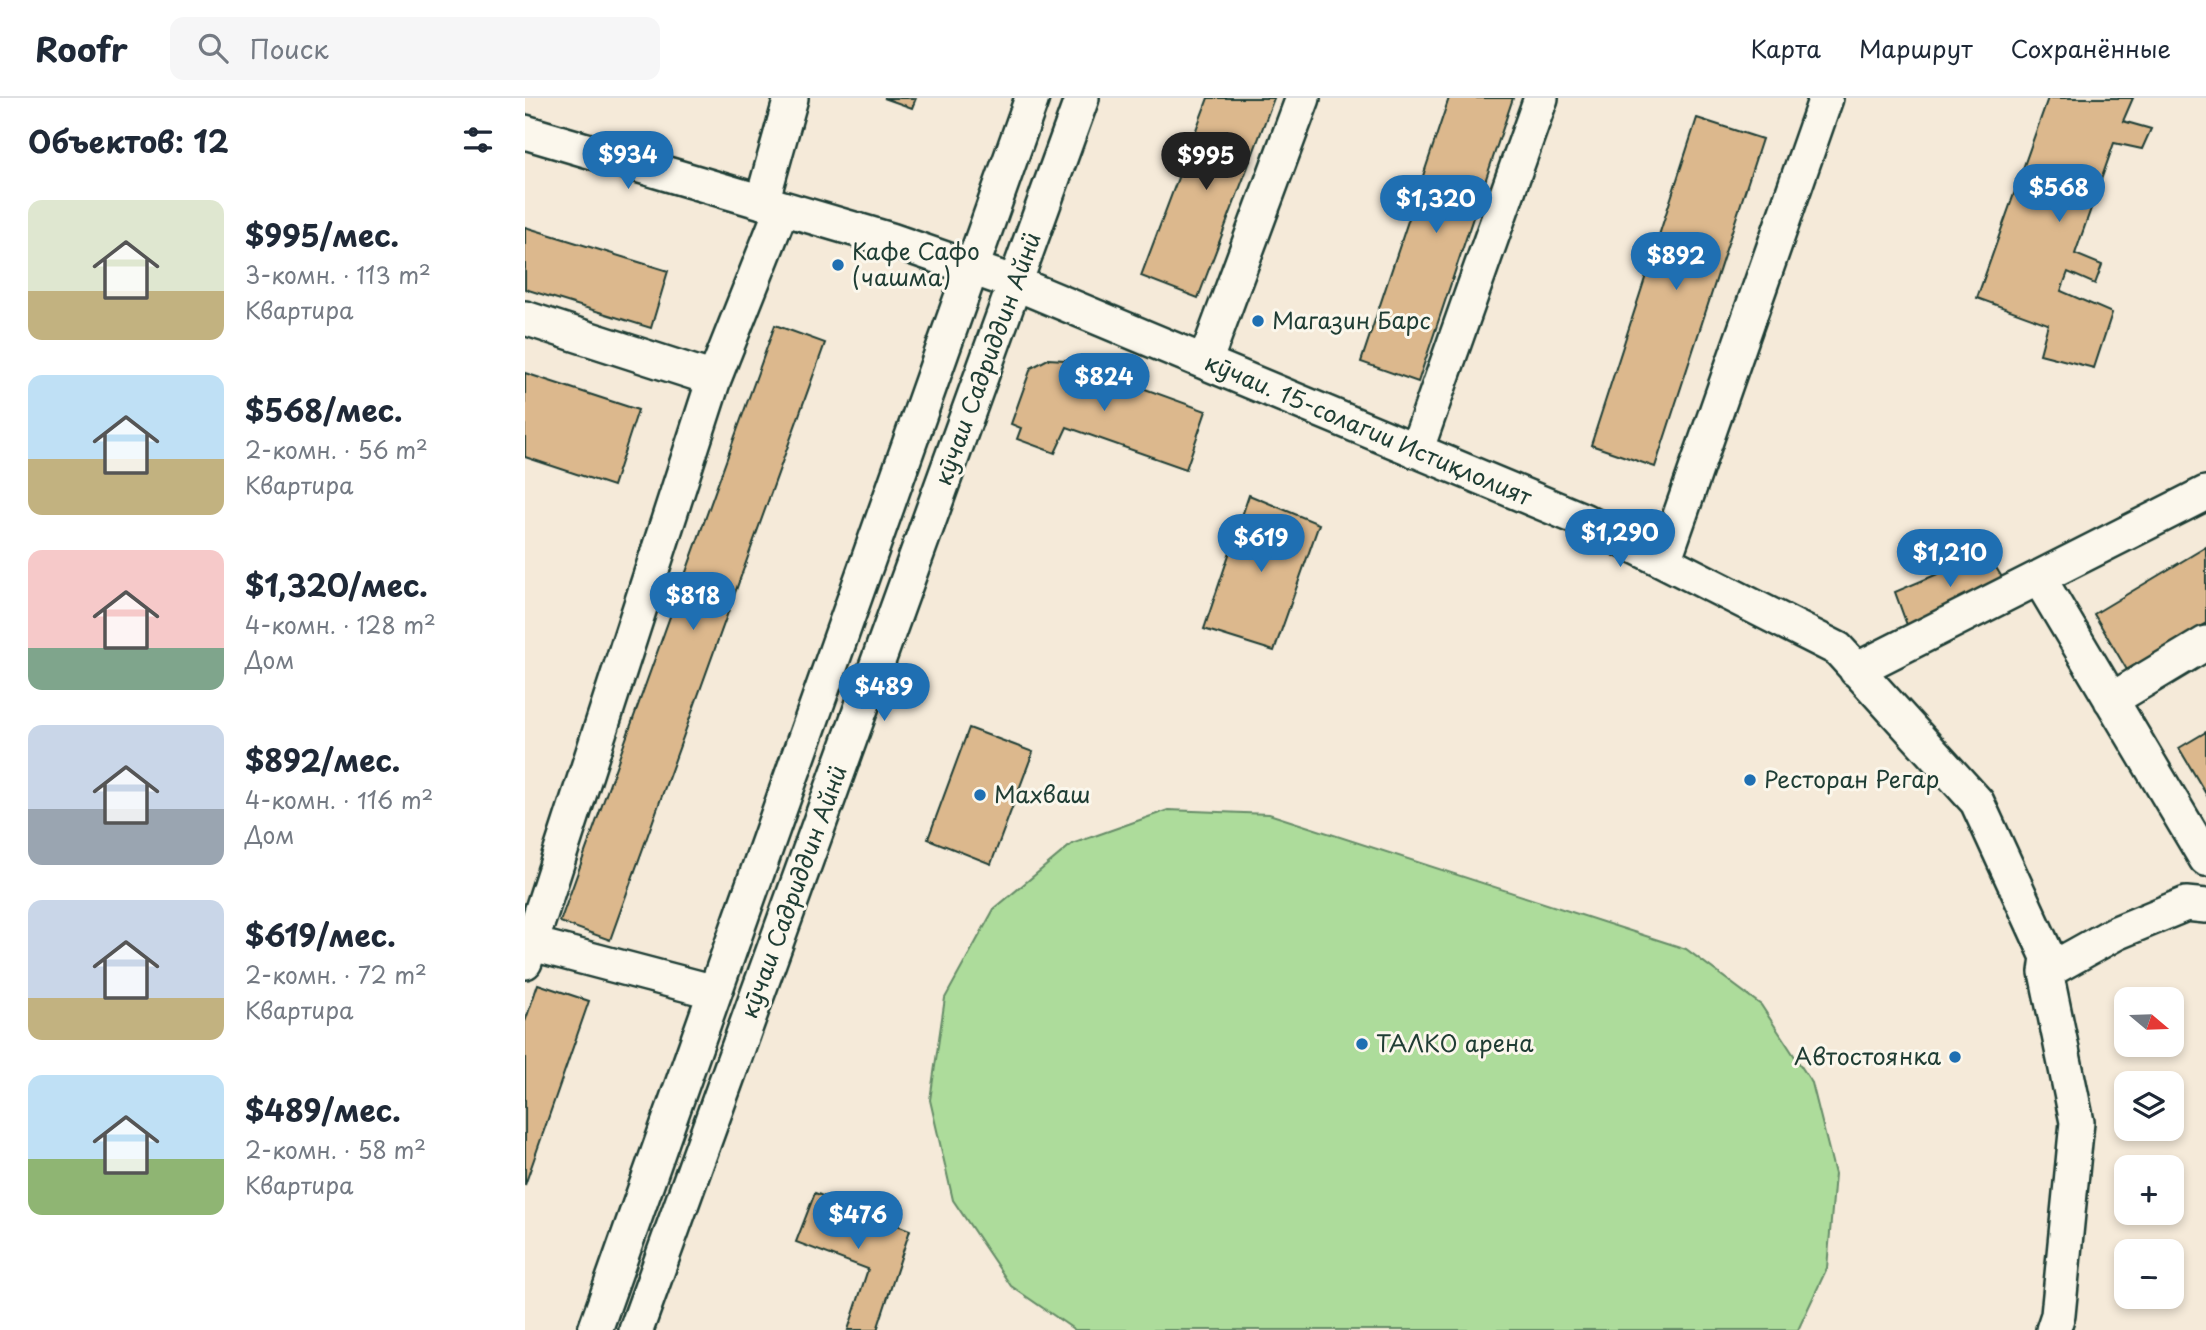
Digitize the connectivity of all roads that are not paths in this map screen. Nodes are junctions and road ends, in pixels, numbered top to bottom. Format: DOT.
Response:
graph roads {
  1 [pos="792,98"];
  2 [pos="1033,98"];
  3 [pos="1082,98"];
  4 [pos="1303,98"];
  5 [pos="1541,98"];
  6 [pos="1826,98"];
  7 [pos="525,132"];
  8 [pos="772,205"];
  9 [pos="971,268"];
  10 [pos="1015,283"];
  11 [pos="525,318"];
  12 [pos="1205,362"];
  13 [pos="714,379"];
  14 [pos="1416,451"];
  15 [pos="2206,493"];
  16 [pos="1664,561"];
  17 [pos="2039,578"];
  18 [pos="2206,643"];
  19 [pos="1856,670"];
  20 [pos="2111,700"];
  21 [pos="2197,824"];
  22 [pos="2206,859"];
  23 [pos="2196,905"];
  24 [pos="527,949"];
  25 [pos="2046,972"];
  26 [pos="715,992"];
  27 [pos="595,1330"];
  28 [pos="636,1330"];
  29 [pos="2053,1330"];
  1 -- 8 [label="street"];
  2 -- 9 [label="street, кӯчаи Садриддин Айнӣ"];
  3 -- 10 [label="street, кӯчаи Садриддин Айнӣ"];
  4 -- 12 [label="street"];
  5 -- 14 [label="street"];
  6 -- 16 [label="street"];
  7 -- 8 [label="street, кӯчаи. 15-солагии Истиқлолият"];
  8 -- 9 [label="street, кӯчаи. 15-солагии Истиқлолият"];
  8 -- 13 [label="street"];
  9 -- 10 [label="street, кӯчаи. 15-солагии Истиқлолият"];
  9 -- 26 [label="street, кӯчаи Садриддин Айнӣ"];
  10 -- 12 [label="street, кӯчаи. 15-солагии Истиқлолият"];
  10 -- 28 [label="street, кӯчаи Садриддин Айнӣ"];
  11 -- 13 [label="street"];
  12 -- 14 [label="street, кӯчаи. 15-солагии Истиқлолият"];
  13 -- 24 [label="street"];
  14 -- 16 [label="street, кӯчаи. 15-солагии Истиқлолият"];
  15 -- 17 [label="street"];
  16 -- 19 [label="street, кӯчаи. 15-солагии Истиқлолият"];
  17 -- 19 [label="street"];
  17 -- 20 [label="street"];
  18 -- 20 [label="street"];
  19 -- 25 [label="street, кӯчаи. 15-солагии Истиқлолият"];
  20 -- 21 [label="street"];
  21 -- 22 [label="street"];
  23 -- 25 [label="street"];
  24 -- 26 [label="street"];
  25 -- 29 [label="street, кӯчаи. 15-солагии Истиқлолият"];
  26 -- 27 [label="street, кӯчаи Садриддин Айнӣ"];
}
